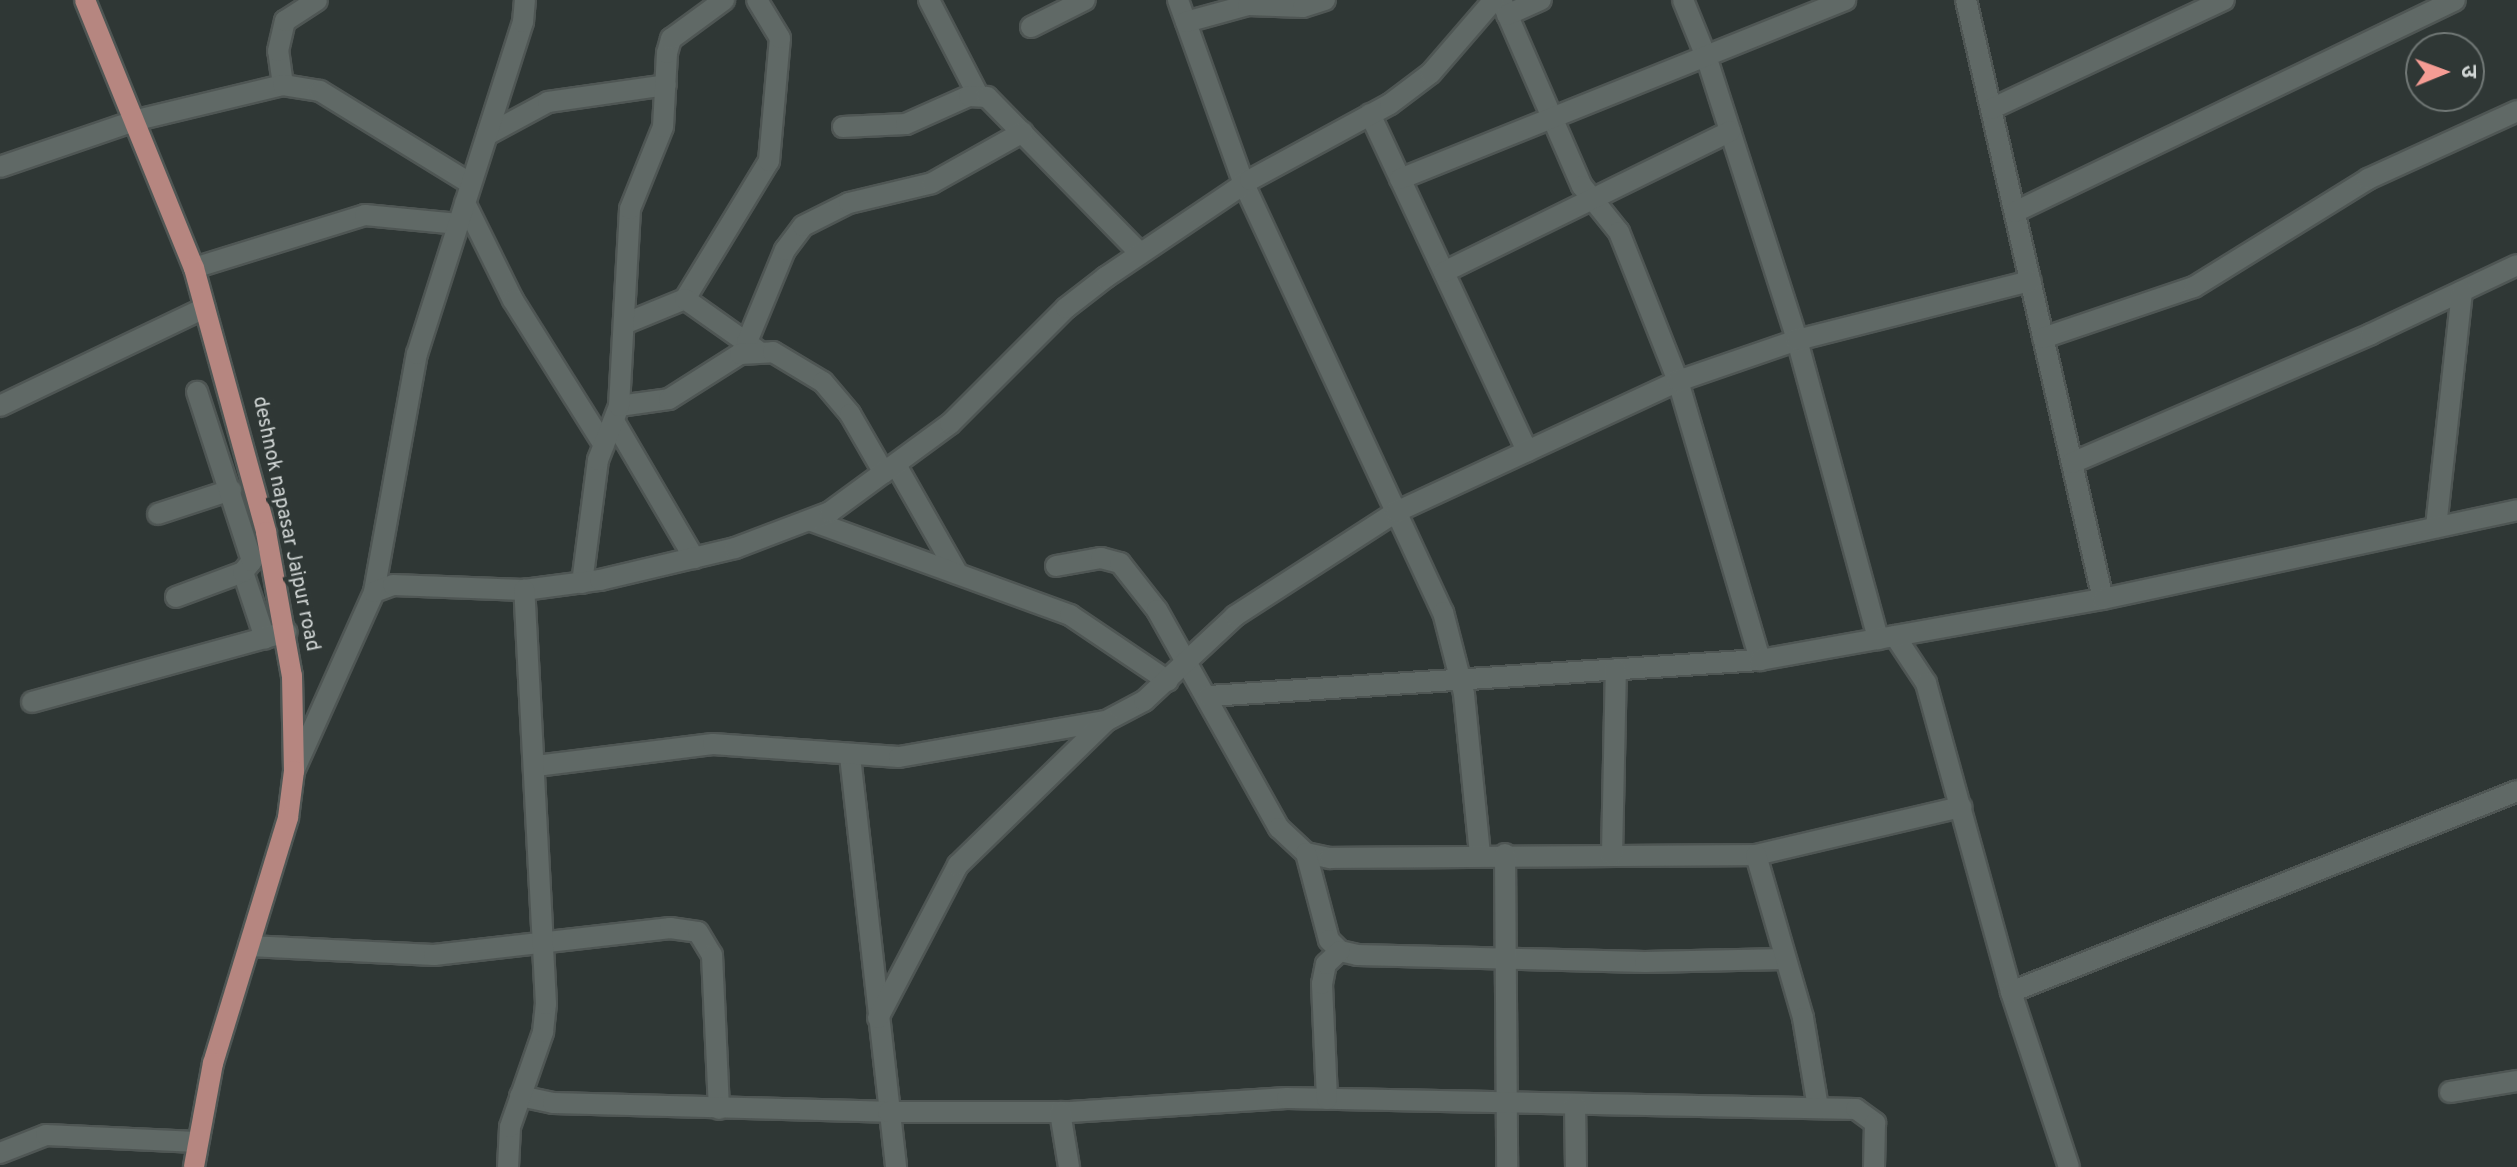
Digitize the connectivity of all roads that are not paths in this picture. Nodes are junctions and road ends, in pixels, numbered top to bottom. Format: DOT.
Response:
graph roads {
  1 [pos="85,0"];
  2 [pos="317,0"];
  3 [pos="525,0"];
  4 [pos="724,0"];
  5 [pos="757,0"];
  6 [pos="929,0"];
  7 [pos="1085,0"];
  8 [pos="1178,0"];
  9 [pos="1325,0"];
  10 [pos="1541,0"];
  11 [pos="1683,0"];
  12 [pos="1845,0"];
  13 [pos="1966,0"];
  14 [pos="2224,0"];
  15 [pos="2455,0"];
  16 [pos="1501,5"];
  17 [pos="1186,22"];
  18 [pos="1031,27"];
  19 [pos="1707,59"];
  20 [pos="283,85"];
  21 [pos="666,85"];
  22 [pos="978,95"];
  23 [pos="1991,109"];
  24 [pos="2517,111"];
  25 [pos="1370,114"];
  26 [pos="1552,119"];
  27 [pos="137,120"];
  28 [pos="843,127"];
  29 [pos="1730,131"];
  30 [pos="1023,132"];
  31 [pos="487,135"];
  32 [pos="0,167"];
  33 [pos="1400,179"];
  34 [pos="1244,184"];
  35 [pos="468,194"];
  36 [pos="1592,201"];
  37 [pos="2015,212"];
  38 [pos="459,224"];
  39 [pos="1140,253"];
  40 [pos="2517,265"];
  41 [pos="194,268"];
  42 [pos="1444,272"];
  43 [pos="2031,281"];
  44 [pos="2462,291"];
  45 [pos="685,299"];
  46 [pos="205,308"];
  47 [pos="624,324"];
  48 [pos="2043,338"];
  49 [pos="1797,340"];
  50 [pos="752,346"];
  51 [pos="1678,381"];
  52 [pos="197,392"];
  53 [pos="0,406"];
  54 [pos="616,414"];
  55 [pos="604,445"];
  56 [pos="1527,451"];
  57 [pos="2072,463"];
  58 [pos="890,469"];
  59 [pos="231,490"];
  60 [pos="2517,510"];
  61 [pos="1396,512"];
  62 [pos="158,514"];
  63 [pos="812,521"];
  64 [pos="2436,527"];
  65 [pos="694,558"];
  66 [pos="1056,566"];
  67 [pos="243,572"];
  68 [pos="958,574"];
  69 [pos="582,583"];
  70 [pos="524,590"];
  71 [pos="374,592"];
  72 [pos="176,597"];
  73 [pos="2103,599"];
  74 [pos="287,632"];
  75 [pos="265,638"];
  76 [pos="1886,638"];
  77 [pos="1760,660"];
  78 [pos="1186,665"];
  79 [pos="1616,669"];
  80 [pos="1461,679"];
  81 [pos="1168,681"];
  82 [pos="1209,696"];
  83 [pos="32,702"];
  84 [pos="1106,721"];
  85 [pos="850,756"];
  86 [pos="536,766"];
  87 [pos="294,771"];
  88 [pos="2517,791"];
  89 [pos="1961,807"];
  90 [pos="1306,853"];
  91 [pos="1505,854"];
  92 [pos="1480,855"];
  93 [pos="1612,855"];
  94 [pos="1756,855"];
  95 [pos="249,946"];
  96 [pos="547,946"];
  97 [pos="1340,951"];
  98 [pos="1784,959"];
  99 [pos="1507,960"];
  100 [pos="2011,992"];
  101 [pos="878,1018"];
  102 [pos="2517,1081"];
  103 [pos="2450,1092"];
  104 [pos="520,1096"];
  105 [pos="1327,1099"];
  106 [pos="1507,1103"];
  107 [pos="1575,1105"];
  108 [pos="1818,1108"];
  109 [pos="719,1109"];
  110 [pos="888,1112"];
  111 [pos="1060,1112"];
  112 [pos="197,1142"];
  113 [pos="0,1153"];
  114 [pos="194,1167"];
  115 [pos="508,1167"];
  116 [pos="896,1167"];
  117 [pos="1069,1167"];
  118 [pos="1507,1167"];
  119 [pos="1576,1167"];
  120 [pos="1874,1167"];
  121 [pos="2069,1167"];
  1 -- 27 [label="main road, deshnok napasar Jaipur road"];
  2 -- 20 [label="street"];
  3 -- 31 [label="street"];
  4 -- 21 [label="street"];
  5 -- 45 [label="street"];
  6 -- 22 [label="street"];
  7 -- 18 [label="street"];
  8 -- 17 [label="street"];
  9 -- 17 [label="street"];
  10 -- 16 [label="street"];
  11 -- 19 [label="street"];
  12 -- 19 [label="street"];
  13 -- 23 [label="street"];
  14 -- 23 [label="street"];
  15 -- 37 [label="street"];
  16 -- 25 [label="street"];
  16 -- 26 [label="street"];
  17 -- 34 [label="street"];
  19 -- 26 [label="street"];
  19 -- 29 [label="street"];
  20 -- 27 [label="street"];
  20 -- 35 [label="street"];
  21 -- 31 [label="street"];
  21 -- 47 [label="street"];
  22 -- 28 [label="street"];
  22 -- 30 [label="street"];
  23 -- 37 [label="street"];
  24 -- 48 [label="street"];
  25 -- 33 [label="street"];
  25 -- 34 [label="street"];
  26 -- 33 [label="street"];
  26 -- 36 [label="street"];
  27 -- 32 [label="street"];
  27 -- 41 [label="main road, deshnok napasar Jaipur road"];
  29 -- 36 [label="street"];
  29 -- 49 [label="street"];
  30 -- 39 [label="street"];
  30 -- 50 [label="street"];
  31 -- 35 [label="street"];
  33 -- 42 [label="street"];
  34 -- 39 [label="street"];
  34 -- 61 [label="street"];
  35 -- 38 [label="street"];
  35 -- 55 [label="street"];
  36 -- 42 [label="street"];
  36 -- 51 [label="street"];
  37 -- 43 [label="street"];
  38 -- 41 [label="street"];
  38 -- 71 [label="street"];
  39 -- 58 [label="street"];
  40 -- 44 [label="street"];
  41 -- 46 [label="main road, deshnok napasar Jaipur road"];
  42 -- 56 [label="street"];
  43 -- 48 [label="street"];
  43 -- 49 [label="street"];
  44 -- 57 [label="street"];
  44 -- 64 [label="street"];
  45 -- 47 [label="street"];
  45 -- 50 [label="street"];
  46 -- 53 [label="street"];
  46 -- 74 [label="main road, deshnok napasar Jaipur road"];
  47 -- 54 [label="street"];
  48 -- 57 [label="street"];
  49 -- 51 [label="street"];
  49 -- 76 [label="street"];
  50 -- 54 [label="street"];
  50 -- 58 [label="street"];
  51 -- 56 [label="street"];
  51 -- 77 [label="street"];
  52 -- 59 [label="street"];
  54 -- 55 [label="street"];
  54 -- 65 [label="street"];
  55 -- 69 [label="street"];
  56 -- 61 [label="street"];
  57 -- 73 [label="street"];
  58 -- 63 [label="street"];
  58 -- 68 [label="street"];
  59 -- 62 [label="street"];
  59 -- 67 [label="street"];
  60 -- 64 [label="street"];
  61 -- 78 [label="street"];
  61 -- 80 [label="street"];
  63 -- 65 [label="street"];
  63 -- 68 [label="street"];
  64 -- 73 [label="street"];
  65 -- 69 [label="street"];
  66 -- 78 [label="street"];
  67 -- 72 [label="street"];
  67 -- 75 [label="street"];
  68 -- 81 [label="street"];
  69 -- 70 [label="street"];
  70 -- 71 [label="street"];
  70 -- 86 [label="street"];
  71 -- 87 [label="street"];
  73 -- 76 [label="street"];
  74 -- 75 [label="street"];
  74 -- 87 [label="main road, deshnok napasar Jaipur road"];
  75 -- 83 [label="street"];
  76 -- 77 [label="street"];
  76 -- 89 [label="street"];
  77 -- 79 [label="street"];
  78 -- 81 [label="street"];
  78 -- 82 [label="street"];
  79 -- 80 [label="street"];
  79 -- 93 [label="street"];
  80 -- 82 [label="street"];
  80 -- 92 [label="street"];
  81 -- 84 [label="street"];
  82 -- 90 [label="street"];
  84 -- 85 [label="street"];
  84 -- 101 [label="street"];
  85 -- 86 [label="street"];
  85 -- 101 [label="street"];
  86 -- 96 [label="street"];
  87 -- 95 [label="main road, deshnok napasar Jaipur road"];
  88 -- 100 [label="street"];
  89 -- 94 [label="street"];
  89 -- 100 [label="street"];
  90 -- 92 [label="street"];
  90 -- 97 [label="street"];
  91 -- 92 [label="street"];
  91 -- 93 [label="street"];
  91 -- 99 [label="street"];
  93 -- 94 [label="street"];
  94 -- 98 [label="street"];
  95 -- 96 [label="street"];
  95 -- 112 [label="main road, deshnok napasar Jaipur road"];
  96 -- 104 [label="street"];
  96 -- 109 [label="street"];
  97 -- 99 [label="street"];
  97 -- 105 [label="street"];
  98 -- 99 [label="street"];
  98 -- 108 [label="street"];
  99 -- 106 [label="street"];
  100 -- 121 [label="street"];
  101 -- 110 [label="street"];
  102 -- 103 [label="street"];
  104 -- 109 [label="street"];
  104 -- 115 [label="street"];
  105 -- 106 [label="street"];
  105 -- 111 [label="street"];
  106 -- 107 [label="street"];
  106 -- 118 [label="street"];
  107 -- 108 [label="street"];
  107 -- 119 [label="street"];
  108 -- 120 [label="street"];
  109 -- 110 [label="street"];
  110 -- 111 [label="street"];
  110 -- 116 [label="street"];
  111 -- 117 [label="street"];
  112 -- 113 [label="street"];
  112 -- 114 [label="main road, deshnok napasar Jaipur road"];
}
